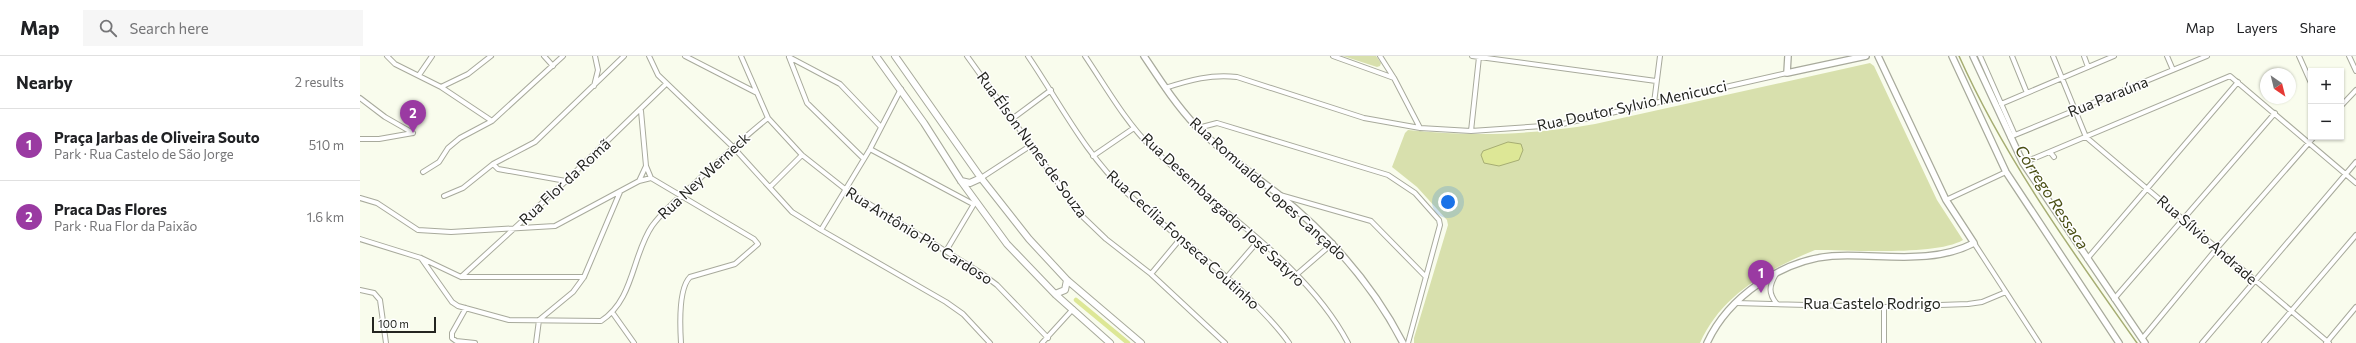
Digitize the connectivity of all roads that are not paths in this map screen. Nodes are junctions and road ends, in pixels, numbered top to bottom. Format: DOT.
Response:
graph roads {
  1 [pos="387,56"];
  2 [pos="432,56"];
  3 [pos="491,56"];
  4 [pos="544,56"];
  5 [pos="563,56"];
  6 [pos="596,56"];
  7 [pos="624,56"];
  8 [pos="649,56"];
  9 [pos="685,56"];
  10 [pos="741,56"];
  11 [pos="876,56"];
  12 [pos="895,56"];
  13 [pos="967,56"];
  14 [pos="1028,56"];
  15 [pos="1085,56"];
  16 [pos="1144,56"];
  17 [pos="1333,56"];
  18 [pos="1380,56"];
  19 [pos="1472,56"];
  20 [pos="1508,56"];
  21 [pos="1660,56"];
  22 [pos="1788,56"];
  23 [pos="1866,56"];
  24 [pos="1878,56"];
  25 [pos="1952,56"];
  26 [pos="1973,56"];
  27 [pos="1980,56"];
  28 [pos="2012,56"];
  29 [pos="2053,56"];
  30 [pos="2084,56"];
  31 [pos="2114,56"];
  32 [pos="2168,56"];
  33 [pos="2206,56"];
  34 [pos="2299,56"];
  35 [pos="2350,56"];
  36 [pos="787,57"];
  37 [pos="1479,57"];
  38 [pos="1507,61"];
  39 [pos="553,66"];
  40 [pos="2088,67"];
  41 [pos="2173,70"];
  42 [pos="2356,71"];
  43 [pos="1788,73"];
  44 [pos="419,75"];
  45 [pos="2308,76"];
  46 [pos="1394,78"];
  47 [pos="2062,78"];
  48 [pos="1656,81"];
  49 [pos="2238,82"];
  50 [pos="666,84"];
  51 [pos="441,87"];
  52 [pos="593,88"];
  53 [pos="1165,88"];
  54 [pos="901,89"];
  55 [pos="1051,90"];
  56 [pos="2356,90"];
  57 [pos="360,92"];
  58 [pos="758,93"];
  59 [pos="2027,93"];
  60 [pos="361,99"];
  61 [pos="1654,103"];
  62 [pos="2001,104"];
  63 [pos="2343,104"];
  64 [pos="2075,110"];
  65 [pos="641,111"];
  66 [pos="2275,113"];
  67 [pos="768,118"];
  68 [pos="1012,119"];
  69 [pos="492,121"];
  70 [pos="881,127"];
  71 [pos="1134,128"];
  72 [pos="1198,128"];
  73 [pos="1420,128"];
  74 [pos="1471,131"];
  75 [pos="2012,136"];
  76 [pos="2086,137"];
  77 [pos="360,139"];
  78 [pos="2312,140"];
  79 [pos="2309,144"];
  80 [pos="1030,146"];
  81 [pos="734,147"];
  82 [pos="870,149"];
  83 [pos="2050,152"];
  84 [pos="802,155"];
  85 [pos="1093,156"];
  86 [pos="2054,158"];
  87 [pos="864,159"];
  88 [pos="2356,162"];
  89 [pos="493,164"];
  90 [pos="2023,164"];
  91 [pos="646,166"];
  92 [pos="423,172"];
  93 [pos="2006,172"];
  94 [pos="2346,174"];
  95 [pos="651,178"];
  96 [pos="981,178"];
  97 [pos="566,181"];
  98 [pos="639,181"];
  99 [pos="961,181"];
  100 [pos="2356,183"];
  101 [pos="770,187"];
  102 [pos="2146,188"];
  103 [pos="845,189"];
  104 [pos="620,191"];
  105 [pos="1278,194"];
  106 [pos="444,196"];
  107 [pos="680,196"];
  108 [pos="360,198"];
  109 [pos="1946,200"];
  110 [pos="975,203"];
  111 [pos="2184,219"];
  112 [pos="518,227"];
  113 [pos="821,230"];
  114 [pos="2356,235"];
  115 [pos="1181,238"];
  116 [pos="360,239"];
  117 [pos="1259,240"];
  118 [pos="1333,243"];
  119 [pos="1974,243"];
  120 [pos="2218,247"];
  121 [pos="946,251"];
  122 [pos="421,258"];
  123 [pos="2086,259"];
  124 [pos="1151,274"];
  125 [pos="1776,274"];
  126 [pos="1296,275"];
  127 [pos="461,277"];
  128 [pos="584,277"];
  129 [pos="1227,277"];
  130 [pos="1426,277"];
  131 [pos="1067,280"];
  132 [pos="2254,280"];
  133 [pos="1076,288"];
  134 [pos="360,290"];
  135 [pos="2006,292"];
  136 [pos="1055,294"];
  137 [pos="2114,300"];
  138 [pos="1065,303"];
  139 [pos="1736,303"];
  140 [pos="1777,304"];
  141 [pos="1884,307"];
  142 [pos="2356,307"];
  143 [pos="466,308"];
  144 [pos="1073,310"];
  145 [pos="2291,311"];
  146 [pos="612,312"];
  147 [pos="539,320"];
  148 [pos="1048,338"];
  149 [pos="2144,341"];
  150 [pos="2039,342"];
  151 [pos="2327,342"];
  152 [pos="386,343"];
  153 [pos="475,343"];
  154 [pos="536,343"];
  155 [pos="634,343"];
  156 [pos="682,343"];
  157 [pos="990,343"];
  158 [pos="1042,343"];
  159 [pos="1110,343"];
  160 [pos="1141,343"];
  161 [pos="1226,343"];
  162 [pos="1289,343"];
  163 [pos="1348,343"];
  164 [pos="1403,343"];
  165 [pos="1408,343"];
  166 [pos="1707,343"];
  167 [pos="1884,343"];
  168 [pos="2032,343"];
  169 [pos="2119,343"];
  170 [pos="2202,343"];
  171 [pos="2264,343"];
  1 -- 44 [label="street"];
  2 -- 44 [label="street"];
  3 -- 51 [label="street"];
  4 -- 39 [label="street"];
  5 -- 39 [label="street"];
  6 -- 52 [label="street"];
  7 -- 52 [label="street"];
  8 -- 50 [label="street"];
  9 -- 58 [label="street"];
  10 -- 58 [label="street"];
  11 -- 54 [label="main road"];
  12 -- 96 [label="main road"];
  13 -- 68 [label="street, Rua Élson Nunes de Souza"];
  14 -- 55 [label="street, Rua Cecília Fonseca Coutinho"];
  15 -- 71 [label="street, Rua Desembargador José Satyro"];
  16 -- 53 [label="street, Rua Romualdo Lopes Cançado"];
  17 -- 46 [label="street"];
  18 -- 46 [label="street"];
  19 -- 37 [label="street"];
  20 -- 38 [label="street"];
  21 -- 48 [label="street"];
  22 -- 43 [label="street"];
  23 -- 43 [label="street, Rua Doutor Sylvio Menicucci"];
  24 -- 109 [label="street"];
  25 -- 93 [label="street"];
  26 -- 75 [label="street"];
  27 -- 62 [label="street"];
  28 -- 59 [label="street"];
  29 -- 47 [label="street"];
  30 -- 40 [label="street"];
  31 -- 40 [label="street"];
  32 -- 41 [label="street"];
  33 -- 41 [label="street, Rua Paraúna"];
  34 -- 45 [label="street"];
  35 -- 42 [label="street"];
  36 -- 70 [label="street"];
  36 -- 87 [label="street"];
  37 -- 38 [label="street"];
  37 -- 74 [label="street"];
  38 -- 48 [label="street"];
  39 -- 69 [label="street"];
  40 -- 47 [label="street"];
  41 -- 64 [label="street, Rua Paraúna"];
  43 -- 61 [label="street, Rua Doutor Sylvio Menicucci"];
  44 -- 51 [label="street"];
  46 -- 73 [label="street"];
  47 -- 59 [label="street"];
  47 -- 64 [label="street"];
  48 -- 61 [label="street"];
  49 -- 66 [label="street"];
  49 -- 76 [label="street"];
  49 -- 102 [label="street"];
  50 -- 65 [label="street, Rua Flor da Romã"];
  50 -- 81 [label="street"];
  51 -- 69 [label="street"];
  52 -- 89 [label="street"];
  53 -- 72 [label="street, Rua Romualdo Lopes Cançado"];
  53 -- 73 [label="street, Rua Doutor Sylvio Menicucci"];
  54 -- 70 [label="street"];
  54 -- 99 [label="main road"];
  55 -- 68 [label="street"];
  55 -- 85 [label="street, Rua Cecília Fonseca Coutinho"];
  56 -- 63 [label="street"];
  57 -- 60 [label="street"];
  58 -- 67 [label="street"];
  59 -- 62 [label="street"];
  60 -- 77 [label="street"];
  61 -- 74 [label="street, Rua Doutor Sylvio Menicucci"];
  62 -- 75 [label="street"];
  64 -- 75 [label="street, Rua Paraúna"];
  64 -- 76 [label="street"];
  65 -- 91 [label="street"];
  65 -- 97 [label="street, Rua Flor da Romã"];
  66 -- 79 [label="street"];
  66 -- 111 [label="street"];
  67 -- 81 [label="street, Rua Ney Werneck"];
  67 -- 84 [label="street, Rua Antônio Pio Cardoso"];
  68 -- 80 [label="street, Rua Élson Nunes de Souza"];
  69 -- 92 [label="street"];
  70 -- 82 [label="street"];
  71 -- 85 [label="street"];
  71 -- 117 [label="street, Rua Desembargador José Satyro"];
  72 -- 105 [label="street, Rua Romualdo Lopes Cançado"];
  72 -- 130 [label="street"];
  73 -- 74 [label="street, Rua Doutor Sylvio Menicucci"];
  75 -- 90 [label="street"];
  76 -- 83 [label="street"];
  76 -- 102 [label="street, Rua Sílvio Andrade"];
  78 -- 79 [label="street"];
  79 -- 94 [label="street"];
  79 -- 120 [label="street"];
  80 -- 96 [label="street"];
  80 -- 124 [label="street, Rua Élson Nunes de Souza"];
  81 -- 101 [label="street"];
  81 -- 107 [label="street, Rua Ney Werneck"];
  82 -- 87 [label="street"];
  82 -- 110 [label="street"];
  83 -- 86 [label="street"];
  83 -- 90 [label="street"];
  84 -- 101 [label="street"];
  84 -- 103 [label="street, Rua Antônio Pio Cardoso"];
  85 -- 115 [label="street, Rua Cecília Fonseca Coutinho"];
  87 -- 103 [label="street"];
  88 -- 94 [label="street"];
  89 -- 97 [label="street"];
  89 -- 106 [label="street"];
  90 -- 123 [label="street"];
  91 -- 95 [label="street"];
  91 -- 98 [label="street"];
  93 -- 109 [label="street"];
  93 -- 169 [label="street"];
  94 -- 100 [label="street"];
  94 -- 132 [label="street"];
  95 -- 98 [label="street"];
  95 -- 107 [label="street"];
  96 -- 99 [label="main road"];
  96 -- 131 [label="main road"];
  97 -- 112 [label="street, Rua Flor da Romã"];
  98 -- 104 [label="street"];
  99 -- 110 [label="main road"];
  101 -- 113 [label="street"];
  102 -- 111 [label="street, Rua Sílvio Andrade"];
  102 -- 123 [label="street"];
  103 -- 113 [label="street"];
  103 -- 121 [label="street, Rua Antônio Pio Cardoso"];
  104 -- 112 [label="street"];
  104 -- 128 [label="street"];
  105 -- 118 [label="street, Rua Romualdo Lopes Cançado"];
  105 -- 130 [label="street"];
  107 -- 146 [label="street, Rua Ney Werneck"];
  107 -- 156 [label="street"];
  108 -- 112 [label="street"];
  109 -- 119 [label="street"];
  110 -- 121 [label="street"];
  110 -- 136 [label="main road"];
  111 -- 120 [label="street, Rua Sílvio Andrade"];
  111 -- 137 [label="street"];
  112 -- 127 [label="street, Rua Flor da Romã"];
  113 -- 157 [label="street"];
  114 -- 145 [label="street"];
  115 -- 124 [label="street"];
  115 -- 129 [label="street, Rua Cecília Fonseca Coutinho"];
  116 -- 122 [label="street"];
  117 -- 126 [label="street, Rua Desembargador José Satyro"];
  117 -- 129 [label="street"];
  118 -- 126 [label="street"];
  118 -- 164 [label="street, Rua Romualdo Lopes Cançado"];
  119 -- 125 [label="street"];
  119 -- 135 [label="street"];
  120 -- 132 [label="street, Rua Sílvio Andrade"];
  120 -- 149 [label="street"];
  121 -- 148 [label="street, Rua Antônio Pio Cardoso"];
  122 -- 127 [label="street"];
  122 -- 143 [label="street"];
  123 -- 137 [label="street"];
  124 -- 161 [label="street, Rua Élson Nunes de Souza"];
  125 -- 139 [label="street"];
  125 -- 140 [label="street"];
  126 -- 163 [label="street, Rua Desembargador José Satyro"];
  127 -- 128 [label="street"];
  128 -- 147 [label="street"];
  129 -- 162 [label="street, Rua Cecília Fonseca Coutinho"];
  130 -- 165 [label="street"];
  131 -- 133 [label="main road"];
  131 -- 136 [label="main road"];
  132 -- 145 [label="street, Rua Sílvio Andrade"];
  132 -- 170 [label="street"];
  133 -- 138 [label="main road"];
  133 -- 160 [label="main road"];
  134 -- 152 [label="street"];
  135 -- 141 [label="street, Rua Castelo Rodrigo"];
  135 -- 150 [label="street"];
  136 -- 138 [label="main road"];
  137 -- 149 [label="street"];
  138 -- 144 [label="main road"];
  139 -- 140 [label="street, Rua Castelo Rodrigo"];
  139 -- 166 [label="street"];
  140 -- 141 [label="street, Rua Castelo Rodrigo"];
  141 -- 167 [label="street"];
  142 -- 151 [label="street"];
  143 -- 147 [label="street"];
  143 -- 153 [label="street"];
  144 -- 148 [label="street"];
  144 -- 159 [label="main road"];
  145 -- 151 [label="street, Rua Sílvio Andrade"];
  145 -- 171 [label="street"];
  146 -- 147 [label="street, Rua Ney Werneck"];
  146 -- 155 [label="street"];
  147 -- 154 [label="street"];
  148 -- 158 [label="street"];
  150 -- 168 [label="street"];
}
